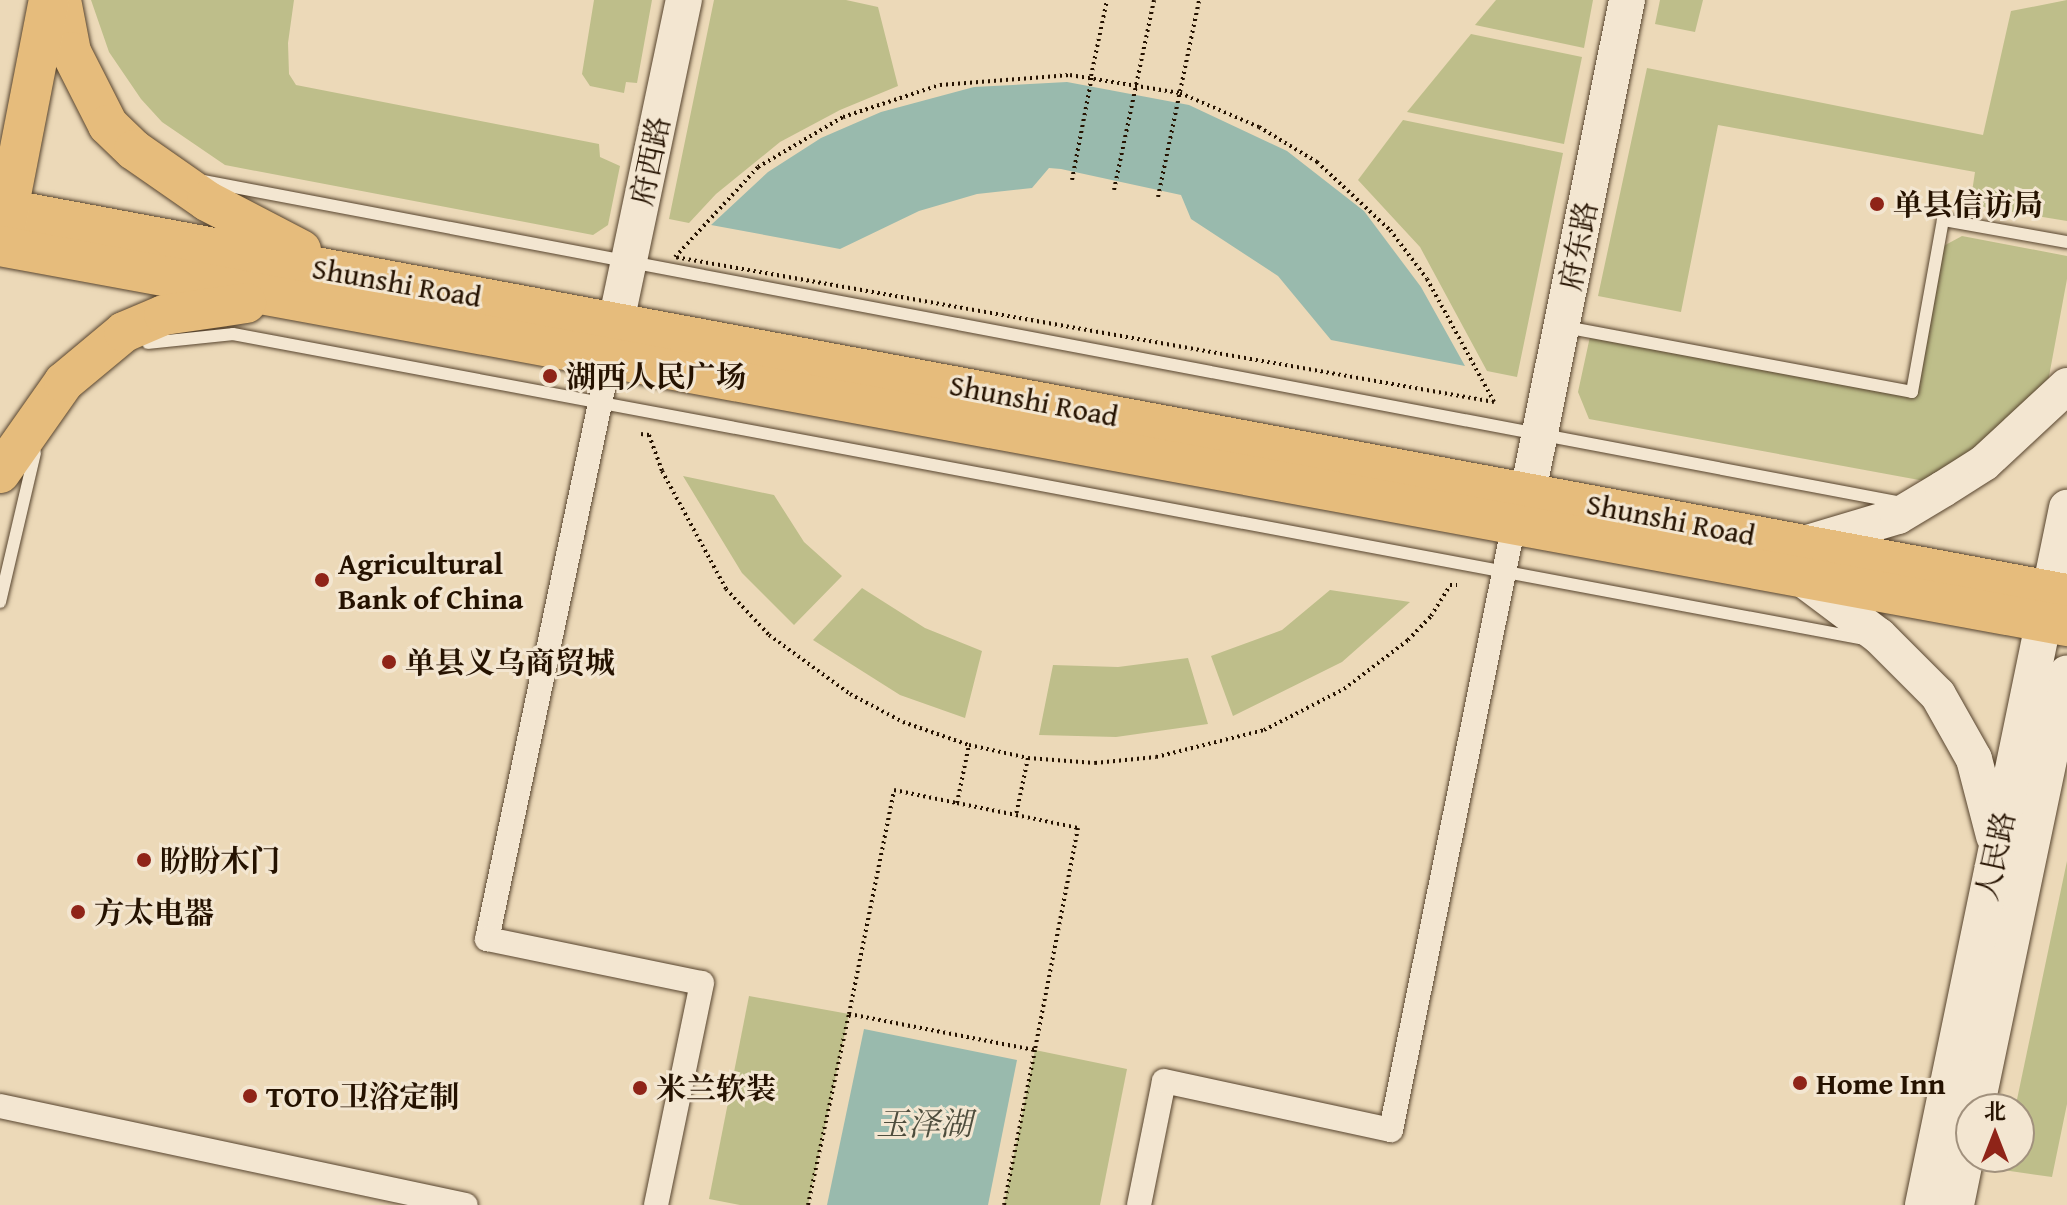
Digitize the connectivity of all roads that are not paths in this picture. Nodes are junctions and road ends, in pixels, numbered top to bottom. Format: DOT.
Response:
graph roads {
  1 [pos="49,0"];
  2 [pos="61,0"];
  3 [pos="684,0"];
  4 [pos="1627,0"];
  5 [pos="169,175"];
  6 [pos="2,232"];
  7 [pos="2067,242"];
  8 [pos="364,275"];
  9 [pos="314,302"];
  10 [pos="1562,326"];
  11 [pos="613,339"];
  12 [pos="114,354"];
  13 [pos="2067,386"];
  14 [pos="1539,434"];
  15 [pos="0,473"];
  16 [pos="1916,505"];
  17 [pos="1521,507"];
  18 [pos="2067,508"];
  19 [pos="1801,560"];
  20 [pos="0,602"];
  21 [pos="2057,608"];
  22 [pos="1887,643"];
  23 [pos="2067,673"];
  24 [pos="2067,802"];
  25 [pos="2013,846"];
  26 [pos="1978,1093"];
  27 [pos="0,1106"];
  28 [pos="1962,1173"];
  29 [pos="466,1205"];
  30 [pos="656,1205"];
  31 [pos="1139,1205"];
  32 [pos="1923,1205"];
  33 [pos="1956,1205"];
  1 -- 6 [label="main road"];
  2 -- 5 [label="main road"];
  3 -- 11 [label="main road, 府西路"];
  4 -- 10 [label="main road, 府东路"];
  5 -- 8 [label="main road"];
  5 -- 14 [label="lane"];
  6 -- 8 [label="main road, Shunshi Road"];
  6 -- 9 [label="main road, Shunshi Road"];
  7 -- 10 [label="lane"];
  8 -- 11 [label="main road, Shunshi Road"];
  9 -- 11 [label="main road, Shunshi Road"];
  9 -- 12 [label="main road"];
  10 -- 14 [label="main road, 府东路"];
  11 -- 17 [label="main road, Shunshi Road"];
  11 -- 30 [label="street"];
  12 -- 15 [label="main road"];
  12 -- 20 [label="lane"];
  12 -- 22 [label="lane"];
  13 -- 16 [label="main road"];
  14 -- 16 [label="lane"];
  14 -- 17 [label="main road, 府东路"];
  16 -- 19 [label="main road"];
  17 -- 19 [label="main road, Shunshi Road"];
  17 -- 31 [label="street"];
  18 -- 21 [label="main road, 人民路"];
  19 -- 21 [label="main road, Shunshi Road"];
  19 -- 22 [label="main road"];
  21 -- 25 [label="main road, 人民路"];
  22 -- 25 [label="main road"];
  23 -- 25 [label="main road, 人民路"];
  24 -- 25 [label="main road"];
  25 -- 26 [label="main road, 人民路"];
  25 -- 32 [label="main road, 人民路"];
  27 -- 29 [label="street"];
  28 -- 33 [label="main road"];
}
